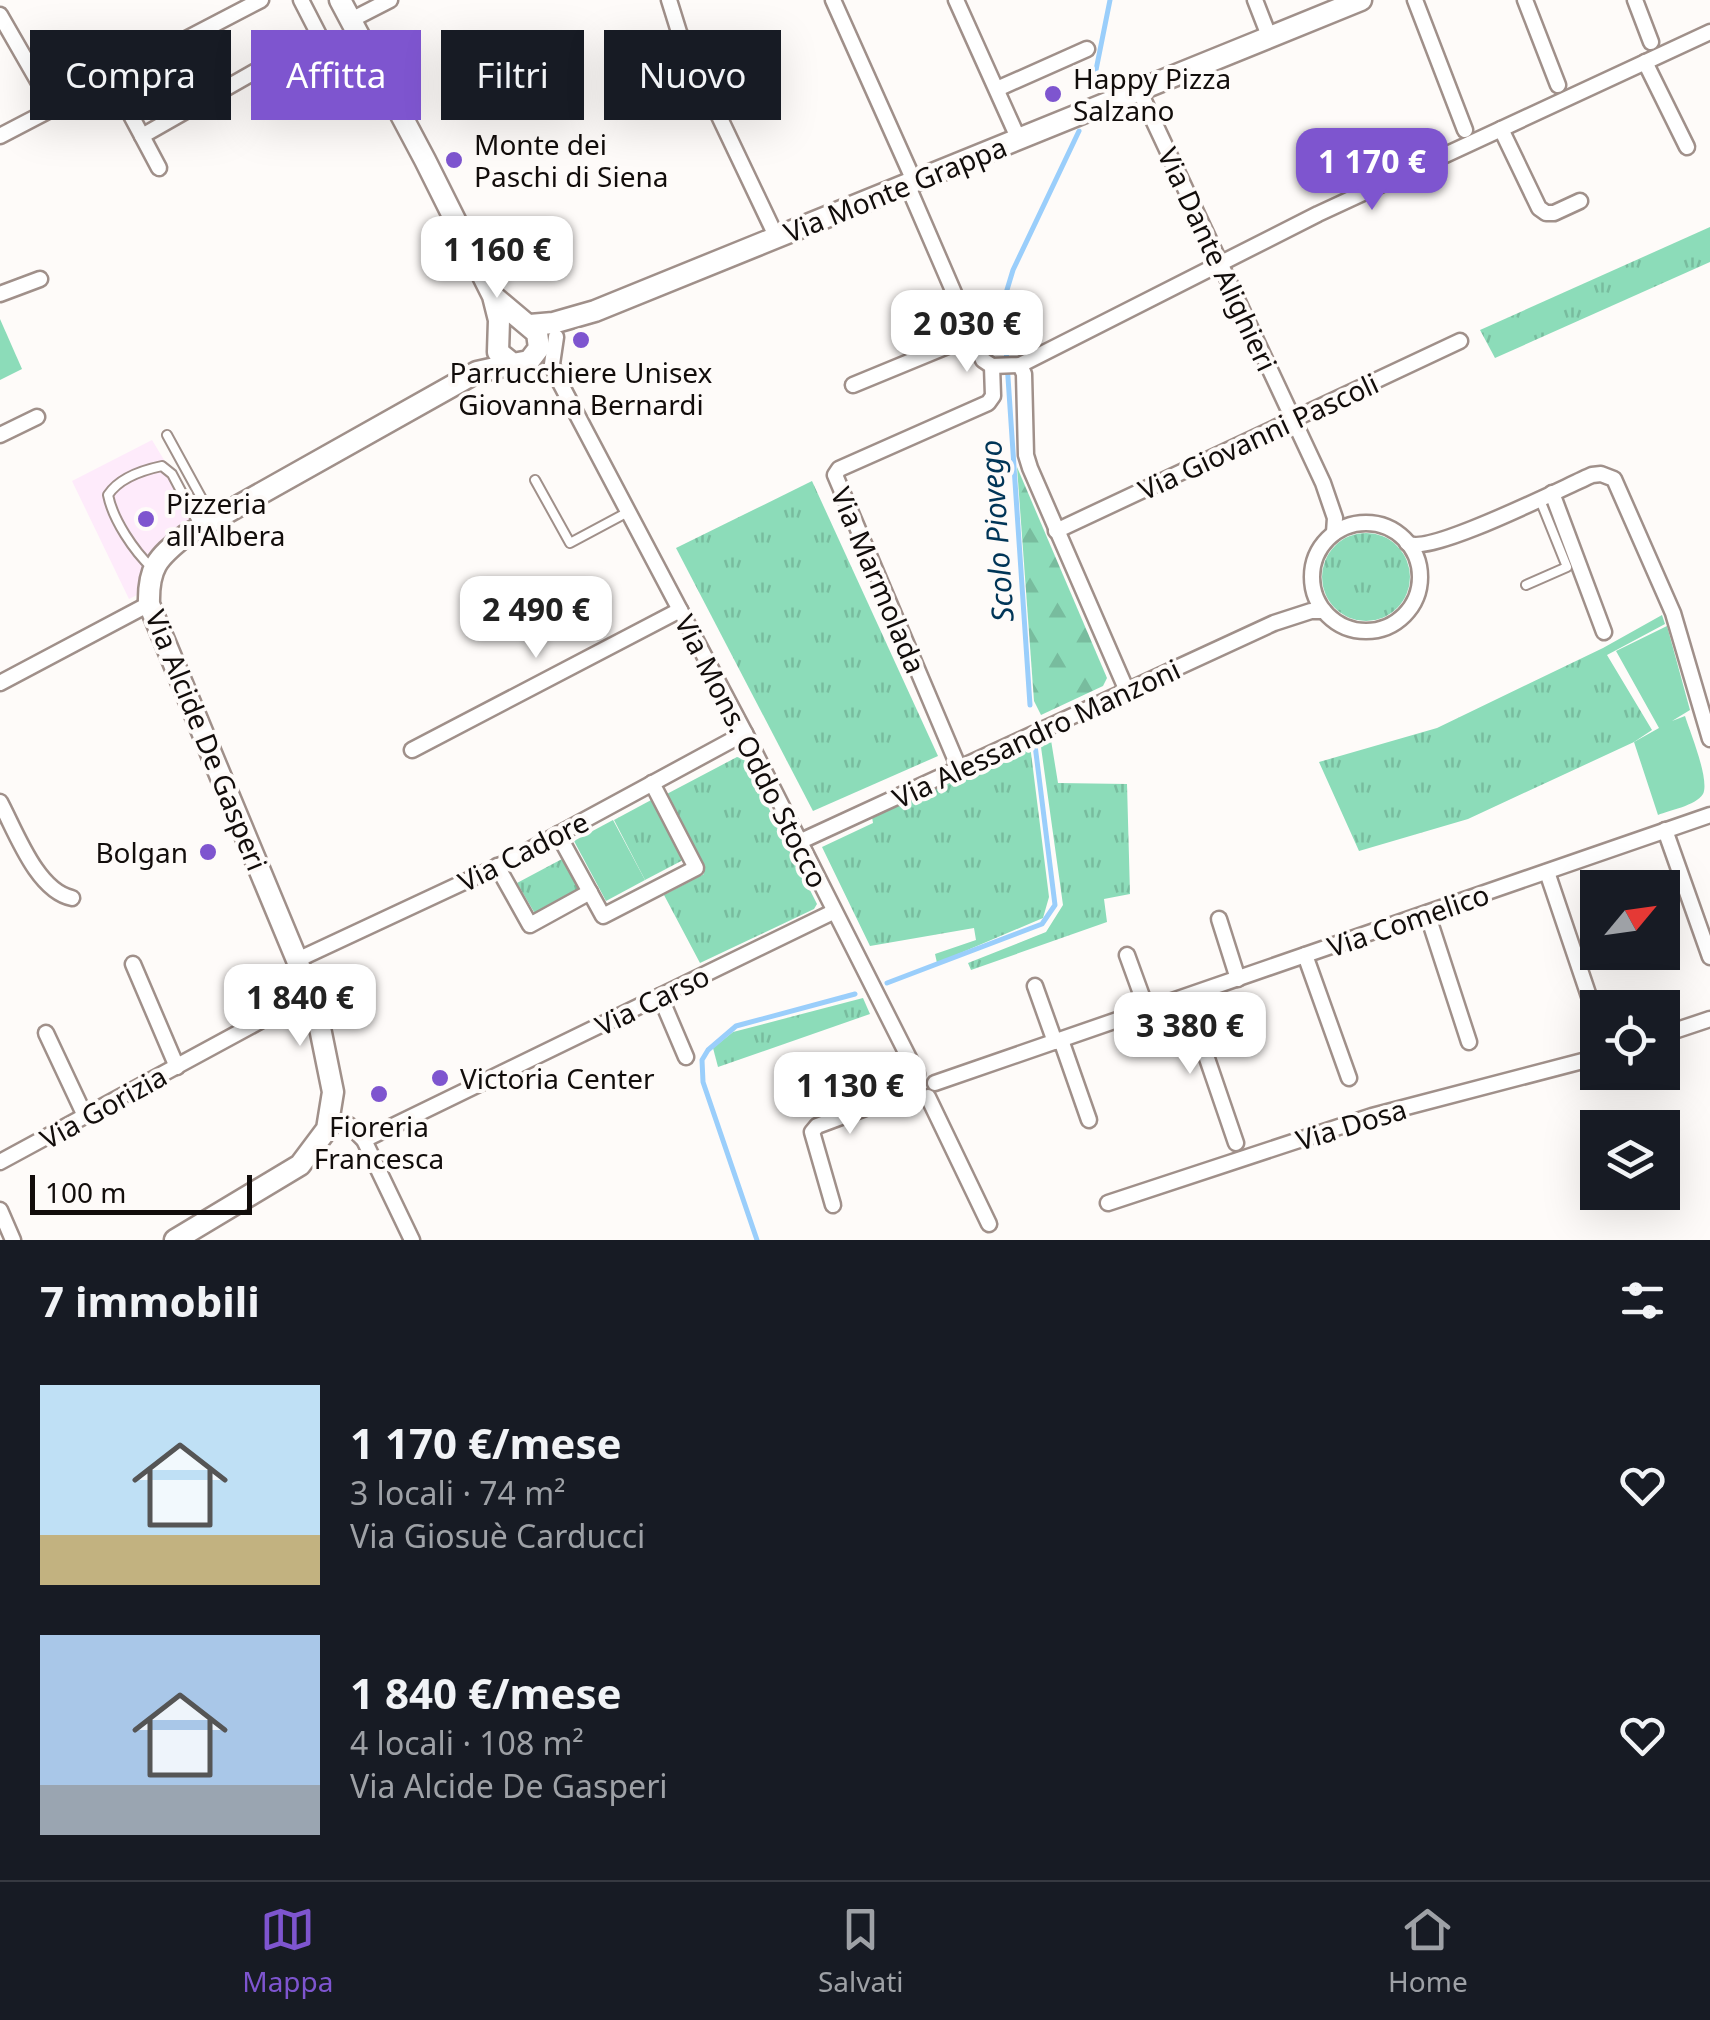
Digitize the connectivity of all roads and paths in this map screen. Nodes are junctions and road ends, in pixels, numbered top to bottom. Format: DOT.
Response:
graph roads {
  1 [pos="261,0"];
  2 [pos="301,0"];
  3 [pos="340,0"];
  4 [pos="390,0"];
  5 [pos="669,0"];
  6 [pos="833,0"];
  7 [pos="956,0"];
  8 [pos="1255,0"];
  9 [pos="1361,0"];
  10 [pos="1415,0"];
  11 [pos="1525,0"];
  12 [pos="1634,0"];
  13 [pos="0,15"];
  14 [pos="351,20"];
  15 [pos="205,30"];
  16 [pos="1710,32"];
  17 [pos="1269,36"];
  18 [pos="1651,42"];
  19 [pos="1086,49"];
  20 [pos="1646,62"];
  21 [pos="30,67"];
  22 [pos="1558,84"];
  23 [pos="997,89"];
  24 [pos="1140,90"];
  25 [pos="32,120"];
  26 [pos="133,120"];
  27 [pos="1501,129"];
  28 [pos="1465,130"];
  29 [pos="0,136"];
  30 [pos="142,136"];
  31 [pos="1019,140"];
  32 [pos="1687,147"];
  33 [pos="159,168"];
  34 [pos="910,182"];
  35 [pos="1580,201"];
  36 [pos="776,236"];
  37 [pos="1220,264"];
  38 [pos="40,279"];
  39 [pos="0,294"];
  40 [pos="492,296"];
  41 [pos="596,311"];
  42 [pos="525,323"];
  43 [pos="972,336"];
  44 [pos="497,338"];
  45 [pos="1460,342"];
  46 [pos="540,357"];
  47 [pos="1006,366"];
  48 [pos="477,372"];
  49 [pos="853,385"];
  50 [pos="36,417"];
  51 [pos="1292,418"];
  52 [pos="0,435"];
  53 [pos="168,436"];
  54 [pos="536,480"];
  55 [pos="1323,483"];
  56 [pos="1546,496"];
  57 [pos="628,512"];
  58 [pos="208,524"];
  59 [pos="1352,524"];
  60 [pos="1056,531"];
  61 [pos="1334,533"];
  62 [pos="1456,536"];
  63 [pos="1407,543"];
  64 [pos="1418,565"];
  65 [pos="152,568"];
  66 [pos="1526,584"];
  67 [pos="1313,588"];
  68 [pos="150,604"];
  69 [pos="680,610"];
  70 [pos="1324,611"];
  71 [pos="1274,623"];
  72 [pos="1604,632"];
  73 [pos="0,683"];
  74 [pos="1126,691"];
  75 [pos="744,733"];
  76 [pos="1710,739"];
  77 [pos="412,750"];
  78 [pos="959,768"];
  79 [pos="652,783"];
  80 [pos="0,802"];
  81 [pos="1710,815"];
  82 [pos="1664,830"];
  83 [pos="558,834"];
  84 [pos="799,842"];
  85 [pos="497,866"];
  86 [pos="1547,872"];
  87 [pos="590,892"];
  88 [pos="72,898"];
  89 [pos="833,912"];
  90 [pos="1427,913"];
  91 [pos="1218,919"];
  92 [pos="1128,955"];
  93 [pos="1306,955"];
  94 [pos="1710,957"];
  95 [pos="298,960"];
  96 [pos="133,964"];
  97 [pos="1238,978"];
  98 [pos="1036,986"];
  99 [pos="308,990"];
  100 [pos="1587,990"];
  101 [pos="660,996"];
  102 [pos="1186,996"];
  103 [pos="1148,1010"];
  104 [pos="1710,1019"];
  105 [pos="1680,1029"];
  106 [pos="46,1033"];
  107 [pos="1058,1041"];
  108 [pos="1469,1042"];
  109 [pos="686,1057"];
  110 [pos="1580,1062"];
  111 [pos="176,1066"];
  112 [pos="917,1074"];
  113 [pos="1349,1078"];
  114 [pos="935,1082"];
  115 [pos="911,1091"];
  116 [pos="928,1098"];
  117 [pos="85,1116"];
  118 [pos="330,1119"];
  119 [pos="1089,1120"];
  120 [pos="364,1140"];
  121 [pos="1236,1143"];
  122 [pos="0,1162"];
  123 [pos="1108,1203"];
  124 [pos="834,1205"];
  125 [pos="0,1210"];
  126 [pos="989,1224"];
  127 [pos="13,1240"];
  128 [pos="175,1240"];
  129 [pos="412,1240"];
  1 -- 15 [label="street"];
  2 -- 30 [label="street"];
  3 -- 14 [label="street"];
  4 -- 14 [label="street"];
  5 -- 36 [label="street"];
  6 -- 34 [label="street"];
  7 -- 23 [label="street"];
  8 -- 17 [label="street"];
  9 -- 17 [label="street, Via Monte Grappa"];
  10 -- 28 [label="street"];
  11 -- 22 [label="street"];
  12 -- 18 [label="street"];
  13 -- 21 [label="street"];
  14 -- 40 [label="street"];
  16 -- 20 [label="street"];
  17 -- 24 [label="street, Via Monte Grappa"];
  19 -- 23 [label="street"];
  20 -- 27 [label="street"];
  20 -- 32 [label="street"];
  23 -- 31 [label="street"];
  24 -- 31 [label="street, Via Monte Grappa"];
  24 -- 37 [label="street, Via Dante Alighieri"];
  25 -- 29 [label="street"];
  26 -- 30 [label="street"];
  27 -- 35 [label="street"];
  27 -- 37 [label="street"];
  30 -- 33 [label="street"];
  31 -- 34 [label="street, Via Monte Grappa"];
  34 -- 36 [label="street, Via Monte Grappa"];
  34 -- 43 [label="street"];
  36 -- 41 [label="street, Via Monte Grappa"];
  37 -- 47 [label="street"];
  37 -- 51 [label="street, Via Dante Alighieri"];
  38 -- 39 [label="street"];
  40 -- 42 [label="street"];
  40 -- 44 [label="street"];
  41 -- 42 [label="street, Via Monte Grappa"];
  41 -- 46 [label="street, Via Monte Grappa"];
  42 -- 44 [label="street, Via Monte Grappa"];
  42 -- 46 [label="street"];
  43 -- 47 [label="street"];
  43 -- 49 [label="street"];
  44 -- 46 [label="street"];
  44 -- 48 [label="street, Via Alcide De Gasperi"];
  45 -- 51 [label="street, Via Giovanni Pascoli"];
  46 -- 48 [label="street, Via Alcide De Gasperi"];
  46 -- 57 [label="street, Via Mons. Oddo Stocco"];
  47 -- 60 [label="street"];
  47 -- 78 [label="street, Via Marmolada"];
  48 -- 58 [label="street, Via Alcide De Gasperi"];
  50 -- 52 [label="street"];
  51 -- 55 [label="street, Via Dante Alighieri"];
  51 -- 60 [label="street, Via Giovanni Pascoli"];
  53 -- 58 [label="lane"];
  54 -- 57 [label="lane"];
  55 -- 59 [label="street, Via Dante Alighieri"];
  55 -- 61 [label="street, Via Dante Alighieri"];
  56 -- 62 [label="street"];
  56 -- 66 [label="lane"];
  56 -- 72 [label="street"];
  56 -- 76 [label="street"];
  57 -- 69 [label="street, Via Mons. Oddo Stocco"];
  58 -- 65 [label="street, Via Alcide De Gasperi"];
  58 -- 65 [label="lane"];
  59 -- 61 [label="street"];
  59 -- 63 [label="street"];
  60 -- 74 [label="street"];
  61 -- 67 [label="street"];
  62 -- 63 [label="street"];
  62 -- 64 [label="street"];
  63 -- 64 [label="street"];
  64 -- 70 [label="street"];
  65 -- 68 [label="street, Via Alcide De Gasperi"];
  67 -- 70 [label="street"];
  67 -- 71 [label="street"];
  68 -- 73 [label="street"];
  68 -- 95 [label="street, Via Alcide De Gasperi"];
  69 -- 75 [label="street, Via Mons. Oddo Stocco"];
  69 -- 77 [label="street"];
  70 -- 71 [label="street"];
  71 -- 74 [label="street, Via Alessandro Manzoni"];
  74 -- 78 [label="street, Via Alessandro Manzoni"];
  75 -- 79 [label="street, Via Cadore"];
  75 -- 84 [label="street, Via Mons. Oddo Stocco"];
  78 -- 84 [label="street, Via Alessandro Manzoni"];
  79 -- 83 [label="street, Via Cadore"];
  79 -- 87 [label="street"];
  80 -- 88 [label="street"];
  81 -- 82 [label="street, Via Comelico"];
  82 -- 86 [label="street, Via Comelico"];
  82 -- 94 [label="street"];
  83 -- 85 [label="street, Via Cadore"];
  83 -- 87 [label="street"];
  84 -- 89 [label="street, Via Mons. Oddo Stocco"];
  85 -- 87 [label="street"];
  85 -- 95 [label="street, Via Cadore"];
  86 -- 90 [label="street, Via Comelico"];
  86 -- 100 [label="street"];
  89 -- 101 [label="street, Via Carso"];
  89 -- 112 [label="street, Via Mons. Oddo Stocco"];
  90 -- 93 [label="street, Via Comelico"];
  90 -- 108 [label="street"];
  91 -- 97 [label="street"];
  92 -- 103 [label="street"];
  93 -- 97 [label="street, Via Comelico"];
  93 -- 113 [label="street"];
  95 -- 99 [label="street"];
  96 -- 111 [label="street"];
  97 -- 102 [label="street, Via Comelico"];
  98 -- 107 [label="street"];
  99 -- 111 [label="street, Via Gorizia"];
  99 -- 118 [label="street"];
  101 -- 109 [label="street"];
  101 -- 120 [label="street, Via Carso"];
  102 -- 103 [label="street, Via Comelico"];
  102 -- 121 [label="street"];
  103 -- 107 [label="street, Via Comelico"];
  104 -- 105 [label="street"];
  106 -- 117 [label="street"];
  107 -- 114 [label="street, Via Comelico"];
  107 -- 119 [label="street"];
  110 -- 123 [label="street, Via Dosa"];
  111 -- 117 [label="street, Via Gorizia"];
  112 -- 114 [label="street"];
  112 -- 115 [label="street"];
  114 -- 116 [label="street"];
  115 -- 116 [label="street"];
  115 -- 124 [label="street"];
  116 -- 126 [label="street"];
  117 -- 122 [label="street, Via Gorizia"];
  118 -- 120 [label="street"];
  118 -- 128 [label="street"];
  120 -- 129 [label="street"];
  125 -- 127 [label="street"];
}
